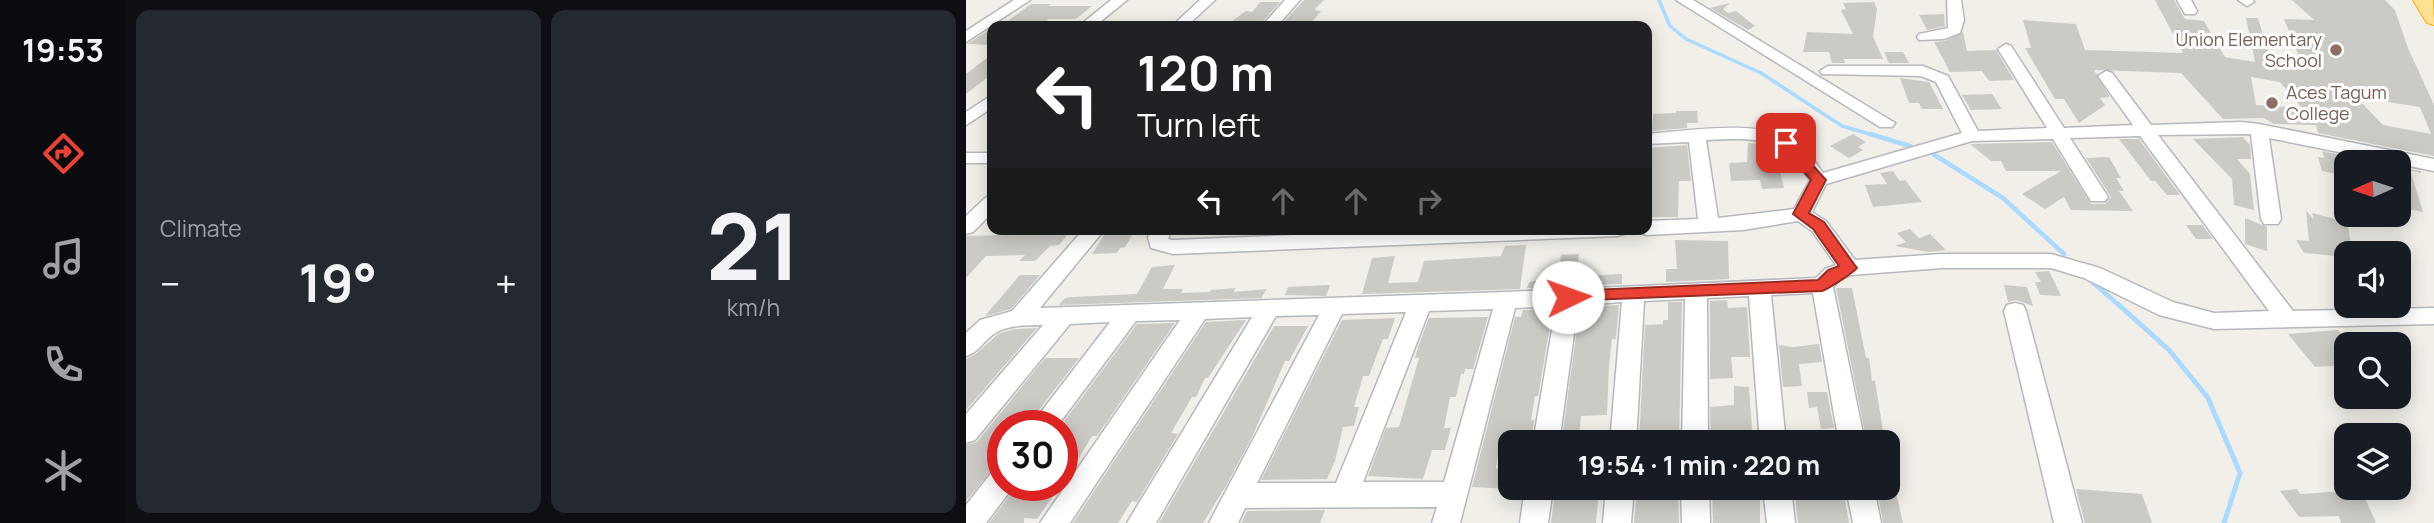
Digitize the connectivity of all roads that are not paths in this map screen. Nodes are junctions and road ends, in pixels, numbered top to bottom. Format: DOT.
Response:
graph roads {
  1 [pos="1023,0"];
  2 [pos="1120,0"];
  3 [pos="1208,0"];
  4 [pos="1293,0"];
  5 [pos="1683,0"];
  6 [pos="1954,0"];
  7 [pos="2423,0"];
  8 [pos="2434,19"];
  9 [pos="992,21"];
  10 [pos="1093,21"];
  11 [pos="1185,21"];
  12 [pos="1274,21"];
  13 [pos="987,24"];
  14 [pos="1924,37"];
  15 [pos="966,38"];
  16 [pos="2006,49"];
  17 [pos="1828,71"];
  18 [pos="2106,76"];
  19 [pos="987,104"];
  20 [pos="966,120"];
  21 [pos="1886,122"];
  22 [pos="2259,129"];
  23 [pos="2146,132"];
  24 [pos="2057,134"];
  25 [pos="1972,136"];
  26 [pos="1697,137"];
  27 [pos="1652,139"];
  28 [pos="966,158"];
  29 [pos="987,158"];
  30 [pos="2434,164"];
  31 [pos="1819,180"];
  32 [pos="2098,197"];
  33 [pos="987,207"];
  34 [pos="1801,214"];
  35 [pos="2271,219"];
  36 [pos="1709,225"];
  37 [pos="966,227"];
  38 [pos="1652,228"];
  39 [pos="1090,235"];
  40 [pos="1159,235"];
  41 [pos="1330,235"];
  42 [pos="1272,236"];
  43 [pos="1849,268"];
  44 [pos="1822,285"];
  45 [pos="1759,288"];
  46 [pos="1696,291"];
  47 [pos="1634,293"];
  48 [pos="1568,297"];
  49 [pos="1506,300"];
  50 [pos="1420,302"];
  51 [pos="1335,306"];
  52 [pos="1270,307"];
  53 [pos="1198,311"];
  54 [pos="2015,311"];
  55 [pos="1129,314"];
  56 [pos="1063,316"];
  57 [pos="2434,316"];
  58 [pos="1020,317"];
  59 [pos="2288,320"];
  60 [pos="966,347"];
  61 [pos="1055,410"];
  62 [pos="1548,430"];
  63 [pos="1624,430"];
  64 [pos="1695,430"];
  65 [pos="1772,430"];
  66 [pos="1850,430"];
  67 [pos="966,432"];
  68 [pos="1345,494"];
  69 [pos="1453,494"];
  70 [pos="1236,496"];
  71 [pos="987,500"];
  72 [pos="1537,500"];
  73 [pos="1619,500"];
  74 [pos="1695,500"];
  75 [pos="1778,500"];
  76 [pos="1862,500"];
  77 [pos="969,523"];
  78 [pos="1054,523"];
  79 [pos="1141,523"];
  80 [pos="1223,523"];
  81 [pos="1447,523"];
  82 [pos="1534,523"];
  83 [pos="1617,523"];
  84 [pos="1696,523"];
  85 [pos="1781,523"];
  86 [pos="1867,523"];
  87 [pos="2068,523"];
  1 -- 9 [label="street"];
  2 -- 10 [label="street"];
  3 -- 11 [label="street"];
  4 -- 12 [label="street"];
  5 -- 21 [label="street"];
  6 -- 14 [label="street"];
  7 -- 8 [label="highway"];
  13 -- 15 [label="street"];
  16 -- 24 [label="street"];
  17 -- 25 [label="street"];
  18 -- 23 [label="street"];
  19 -- 20 [label="street"];
  22 -- 23 [label="street"];
  22 -- 30 [label="street"];
  22 -- 35 [label="street"];
  23 -- 24 [label="street"];
  23 -- 59 [label="street"];
  24 -- 25 [label="street"];
  24 -- 32 [label="street"];
  25 -- 31 [label="street"];
  26 -- 27 [label="street"];
  26 -- 31 [label="street"];
  26 -- 36 [label="street"];
  28 -- 29 [label="street"];
  31 -- 34 [label="street"];
  33 -- 37 [label="street"];
  34 -- 36 [label="street"];
  34 -- 43 [label="street"];
  36 -- 38 [label="street"];
  39 -- 58 [label="street"];
  40 -- 42 [label="street"];
  41 -- 42 [label="street"];
  43 -- 44 [label="street"];
  43 -- 59 [label="street"];
  44 -- 45 [label="street"];
  44 -- 66 [label="street"];
  45 -- 46 [label="street"];
  45 -- 65 [label="street"];
  46 -- 47 [label="street"];
  46 -- 64 [label="street"];
  47 -- 48 [label="street"];
  47 -- 63 [label="street"];
  48 -- 49 [label="street"];
  48 -- 62 [label="street"];
  49 -- 50 [label="street"];
  49 -- 69 [label="street"];
  50 -- 51 [label="street"];
  50 -- 68 [label="street"];
  51 -- 52 [label="street"];
  51 -- 70 [label="street"];
  52 -- 53 [label="street"];
  52 -- 79 [label="street"];
  53 -- 55 [label="street"];
  53 -- 78 [label="street"];
  54 -- 87 [label="street"];
  55 -- 56 [label="street"];
  55 -- 61 [label="street"];
  56 -- 58 [label="street"];
  56 -- 67 [label="street"];
  57 -- 59 [label="street"];
  58 -- 60 [label="street"];
  68 -- 69 [label="street"];
  68 -- 70 [label="street"];
  69 -- 81 [label="street"];
  70 -- 80 [label="street"];
  71 -- 77 [label="street"];
  72 -- 82 [label="street"];
  73 -- 83 [label="street"];
  74 -- 84 [label="street"];
  75 -- 85 [label="street"];
  76 -- 86 [label="street"];
}
